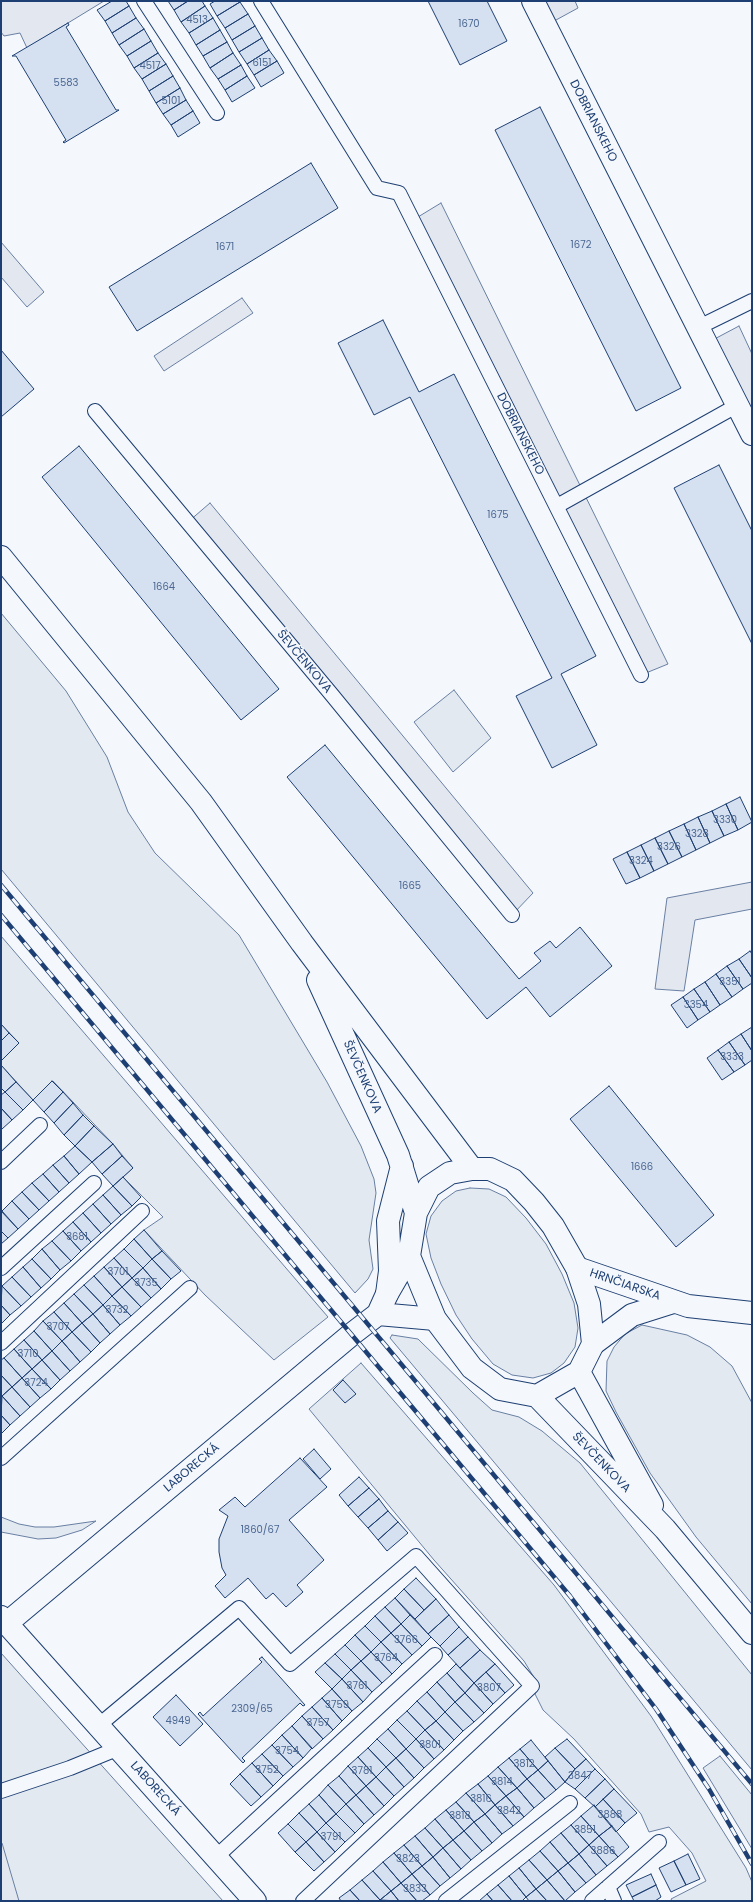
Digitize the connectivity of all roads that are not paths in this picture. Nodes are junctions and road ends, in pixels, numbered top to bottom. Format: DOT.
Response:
graph roads {
  1 [pos="144,1"];
  2 [pos="261,1"];
  3 [pos="533,1"];
  4 [pos="217,113"];
  5 [pos="752,301"];
  6 [pos="699,327"];
  7 [pos="738,406"];
  8 [pos="95,411"];
  9 [pos="752,434"];
  10 [pos="557,506"];
  11 [pos="1,557"];
  12 [pos="640,675"];
  13 [pos="512,915"];
  14 [pos="302,943"];
  15 [pos="40,1125"];
  16 [pos="1,1162"];
  17 [pos="402,1166"];
  18 [pos="472,1169"];
  19 [pos="94,1183"];
  20 [pos="142,1211"];
  21 [pos="416,1213"];
  22 [pos="409,1256"];
  23 [pos="1,1268"];
  24 [pos="577,1268"];
  25 [pos="190,1288"];
  26 [pos="387,1294"];
  27 [pos="673,1302"];
  28 [pos="752,1313"];
  29 [pos="378,1314"];
  30 [pos="435,1319"];
  31 [pos="1,1343"];
  32 [pos="594,1344"];
  33 [pos="580,1372"];
  34 [pos="536,1396"];
  35 [pos="1,1458"];
  36 [pos="665,1529"];
  37 [pos="4,1620"];
  38 [pos="752,1633"];
  39 [pos="435,1655"];
  40 [pos="98,1726"];
  41 [pos="119,1748"];
  42 [pos="1,1792"];
  43 [pos="570,1803"];
  44 [pos="659,1842"];
  45 [pos="216,1857"];
  46 [pos="608,1887"];
  47 [pos="255,1901"];
  48 [pos="303,1901"];
  49 [pos="446,1901"];
  50 [pos="592,1901"];
  51 [pos="614,1901"];
  1 -- 4 [label="lane"];
  2 -- 10 [label="lane, DOBRIANSKEHO"];
  3 -- 6 [label="main road, DOBRIANSKEHO"];
  5 -- 6 [label="lane"];
  6 -- 7 [label="main road, DOBRIANSKEHO"];
  7 -- 9 [label="main road, DOBRIANSKEHO"];
  7 -- 10 [label="lane"];
  8 -- 13 [label="lane, ŠEVČENKOVA"];
  10 -- 12 [label="lane, DOBRIANSKEHO"];
  11 -- 14 [label="main road, ŠEVČENKOVA"];
  14 -- 17 [label="main road, ŠEVČENKOVA"];
  14 -- 18 [label="main road, ŠEVČENKOVA"];
  15 -- 16 [label="lane"];
  17 -- 21 [label="main road, ŠEVČENKOVA"];
  17 -- 26 [label="main road"];
  18 -- 21 [label="main road, ŠEVČENKOVA"];
  18 -- 24 [label="main road, ŠEVČENKOVA"];
  19 -- 23 [label="lane"];
  20 -- 31 [label="lane"];
  21 -- 22 [label="main road, ŠEVČENKOVA"];
  22 -- 26 [label="main road, LABORECKÁ"];
  22 -- 30 [label="main road"];
  24 -- 27 [label="main road, HRNČIARSKA"];
  24 -- 32 [label="main road, ŠEVČENKOVA"];
  25 -- 35 [label="lane"];
  26 -- 29 [label="main road, LABORECKÁ"];
  27 -- 28 [label="main road, HRNČIARSKA"];
  27 -- 32 [label="main road, HRNČIARSKA"];
  29 -- 30 [label="main road"];
  29 -- 37 [label="main road, LABORECKÁ"];
  30 -- 34 [label="main road"];
  32 -- 33 [label="main road"];
  33 -- 34 [label="main road"];
  33 -- 36 [label="main road, ŠEVČENKOVA"];
  34 -- 36 [label="main road, ŠEVČENKOVA"];
  36 -- 38 [label="main road, ŠEVČENKOVA"];
  37 -- 40 [label="main road, LABORECKÁ"];
  39 -- 45 [label="lane"];
  40 -- 41 [label="main road, LABORECKÁ"];
  40 -- 48 [label="lane"];
  41 -- 42 [label="lane"];
  41 -- 45 [label="main road, LABORECKÁ"];
  43 -- 49 [label="lane"];
  44 -- 46 [label="lane"];
  45 -- 47 [label="main road, LABORECKÁ"];
  46 -- 50 [label="lane"];
  46 -- 51 [label="lane"];
}
